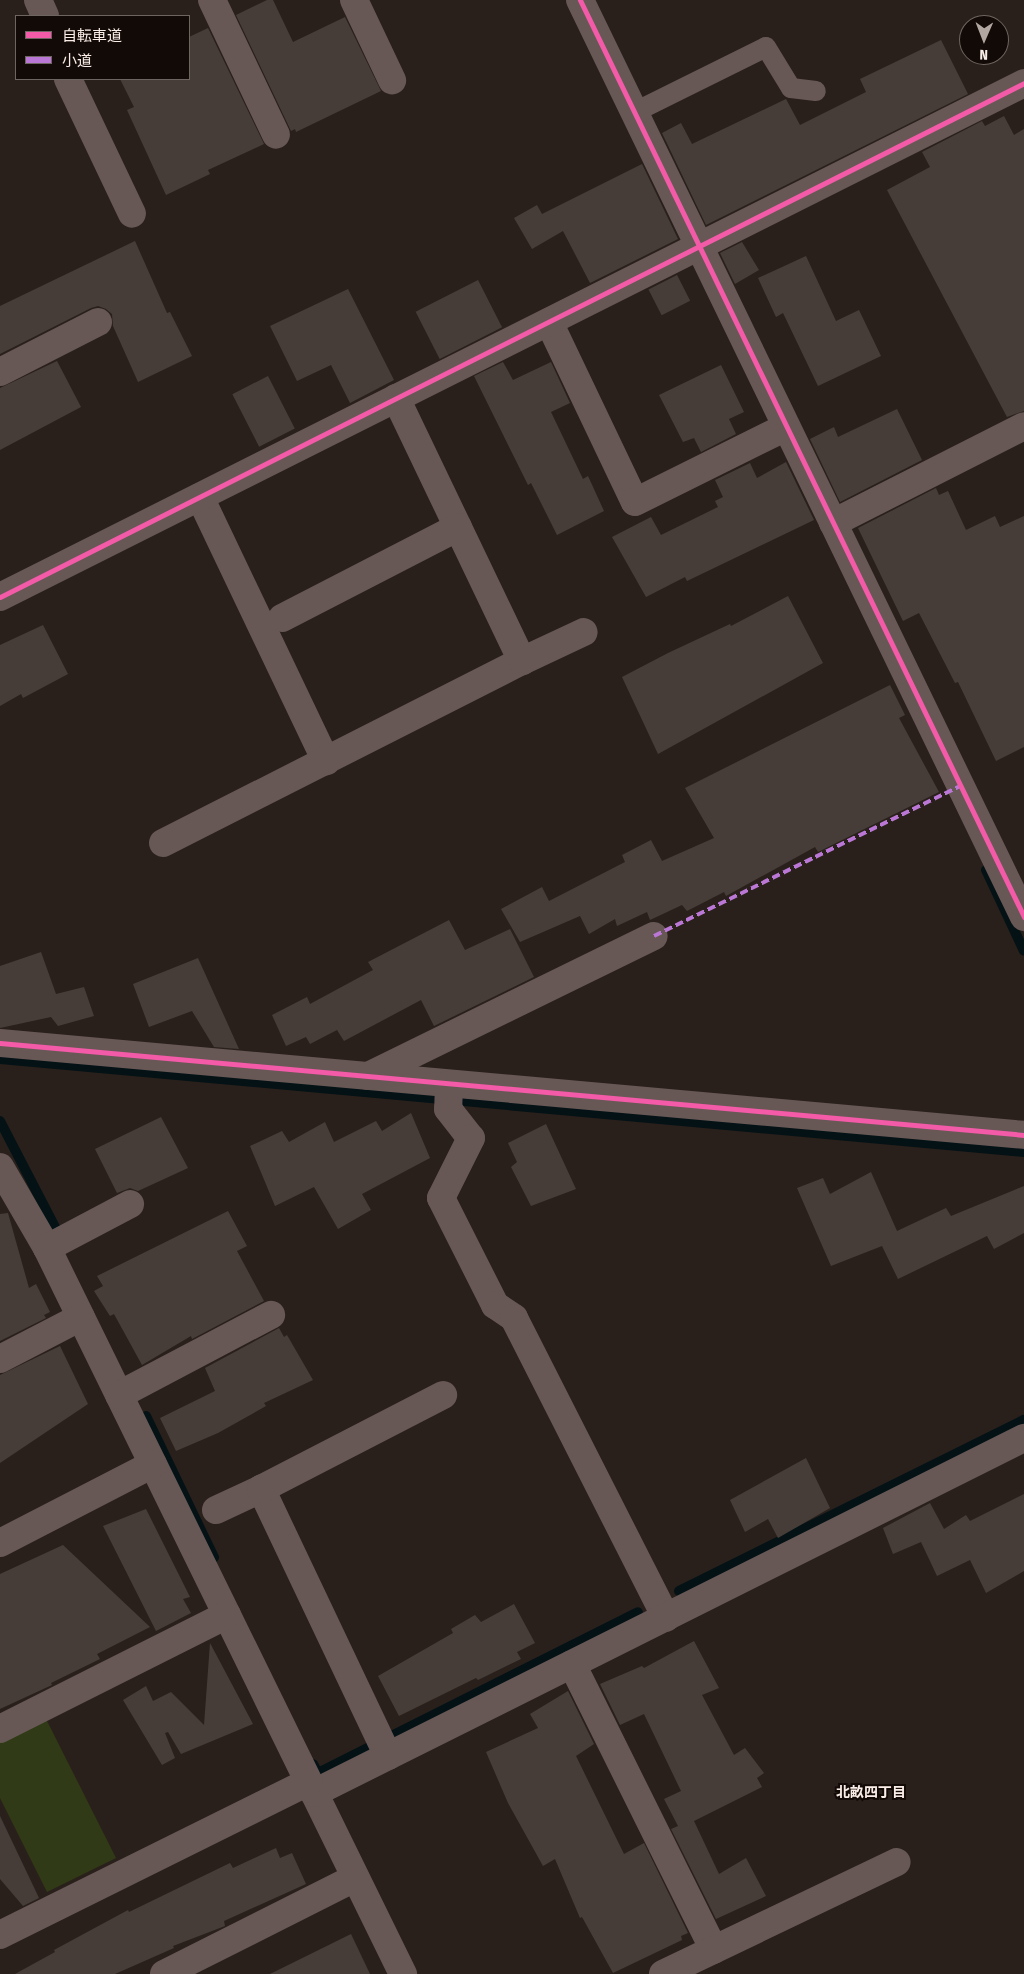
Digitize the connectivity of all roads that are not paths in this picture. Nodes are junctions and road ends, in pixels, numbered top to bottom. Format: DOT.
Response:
graph roads {
  1 [pos="38,0"];
  2 [pos="212,0"];
  3 [pos="354,0"];
  4 [pos="580,0"];
  5 [pos="45,15"];
  6 [pos="68,80"];
  7 [pos="392,80"];
  8 [pos="1024,82"];
  9 [pos="816,91"];
  10 [pos="633,112"];
  11 [pos="276,135"];
  12 [pos="132,214"];
  13 [pos="699,247"];
  14 [pos="98,322"];
  15 [pos="549,322"];
  16 [pos="0,372"];
  17 [pos="396,398"];
  18 [pos="1024,426"];
  19 [pos="786,428"];
  20 [pos="200,497"];
  21 [pos="833,523"];
  22 [pos="458,527"];
  23 [pos="0,597"];
  24 [pos="282,618"];
  25 [pos="584,632"];
  26 [pos="522,661"];
  27 [pos="326,761"];
  28 [pos="163,843"];
  29 [pos="1024,917"];
  30 [pos="654,936"];
  31 [pos="0,1043"];
  32 [pos="368,1076"];
  33 [pos="449,1096"];
  34 [pos="1024,1135"];
  35 [pos="0,1167"];
  36 [pos="130,1204"];
  37 [pos="47,1248"];
  38 [pos="271,1315"];
  39 [pos="81,1317"];
  40 [pos="0,1359"];
  41 [pos="119,1395"];
  42 [pos="442,1395"];
  43 [pos="1024,1438"];
  44 [pos="153,1464"];
  45 [pos="261,1489"];
  46 [pos="216,1510"];
  47 [pos="0,1543"];
  48 [pos="227,1615"];
  49 [pos="666,1618"];
  50 [pos="572,1664"];
  51 [pos="0,1729"];
  52 [pos="388,1756"];
  53 [pos="311,1788"];
  54 [pos="897,1862"];
  55 [pos="356,1878"];
  56 [pos="0,1935"];
  57 [pos="714,1950"];
  58 [pos="164,1974"];
  59 [pos="403,1974"];
  60 [pos="663,1974"];
  1 -- 5 [label="street"];
  2 -- 11 [label="street"];
  3 -- 7 [label="street"];
  4 -- 10 [label="street"];
  6 -- 12 [label="street"];
  8 -- 13 [label="street"];
  9 -- 10 [label="lane"];
  10 -- 13 [label="street"];
  13 -- 15 [label="street"];
  13 -- 19 [label="street"];
  14 -- 16 [label="street"];
  15 -- 17 [label="street"];
  15 -- 19 [label="street"];
  17 -- 20 [label="street"];
  17 -- 22 [label="street"];
  18 -- 21 [label="street"];
  19 -- 21 [label="street"];
  20 -- 23 [label="street"];
  20 -- 27 [label="street"];
  21 -- 29 [label="street"];
  22 -- 24 [label="street"];
  22 -- 26 [label="street"];
  25 -- 26 [label="street"];
  26 -- 27 [label="street"];
  27 -- 28 [label="street"];
  30 -- 32 [label="street"];
  31 -- 32 [label="street"];
  32 -- 33 [label="street"];
  33 -- 34 [label="street"];
  33 -- 49 [label="street"];
  35 -- 37 [label="street"];
  36 -- 37 [label="street"];
  37 -- 39 [label="street"];
  38 -- 41 [label="street"];
  39 -- 40 [label="street"];
  39 -- 41 [label="street"];
  41 -- 44 [label="street"];
  42 -- 45 [label="street"];
  43 -- 49 [label="street"];
  44 -- 47 [label="street"];
  44 -- 48 [label="street"];
  45 -- 46 [label="street"];
  45 -- 52 [label="street"];
  48 -- 51 [label="street"];
  48 -- 53 [label="street"];
  49 -- 50 [label="street"];
  50 -- 52 [label="street"];
  50 -- 57 [label="street"];
  52 -- 53 [label="street"];
  53 -- 55 [label="street"];
  53 -- 56 [label="street"];
  54 -- 57 [label="street"];
  55 -- 58 [label="street"];
  55 -- 59 [label="street"];
  57 -- 60 [label="street"];
}
